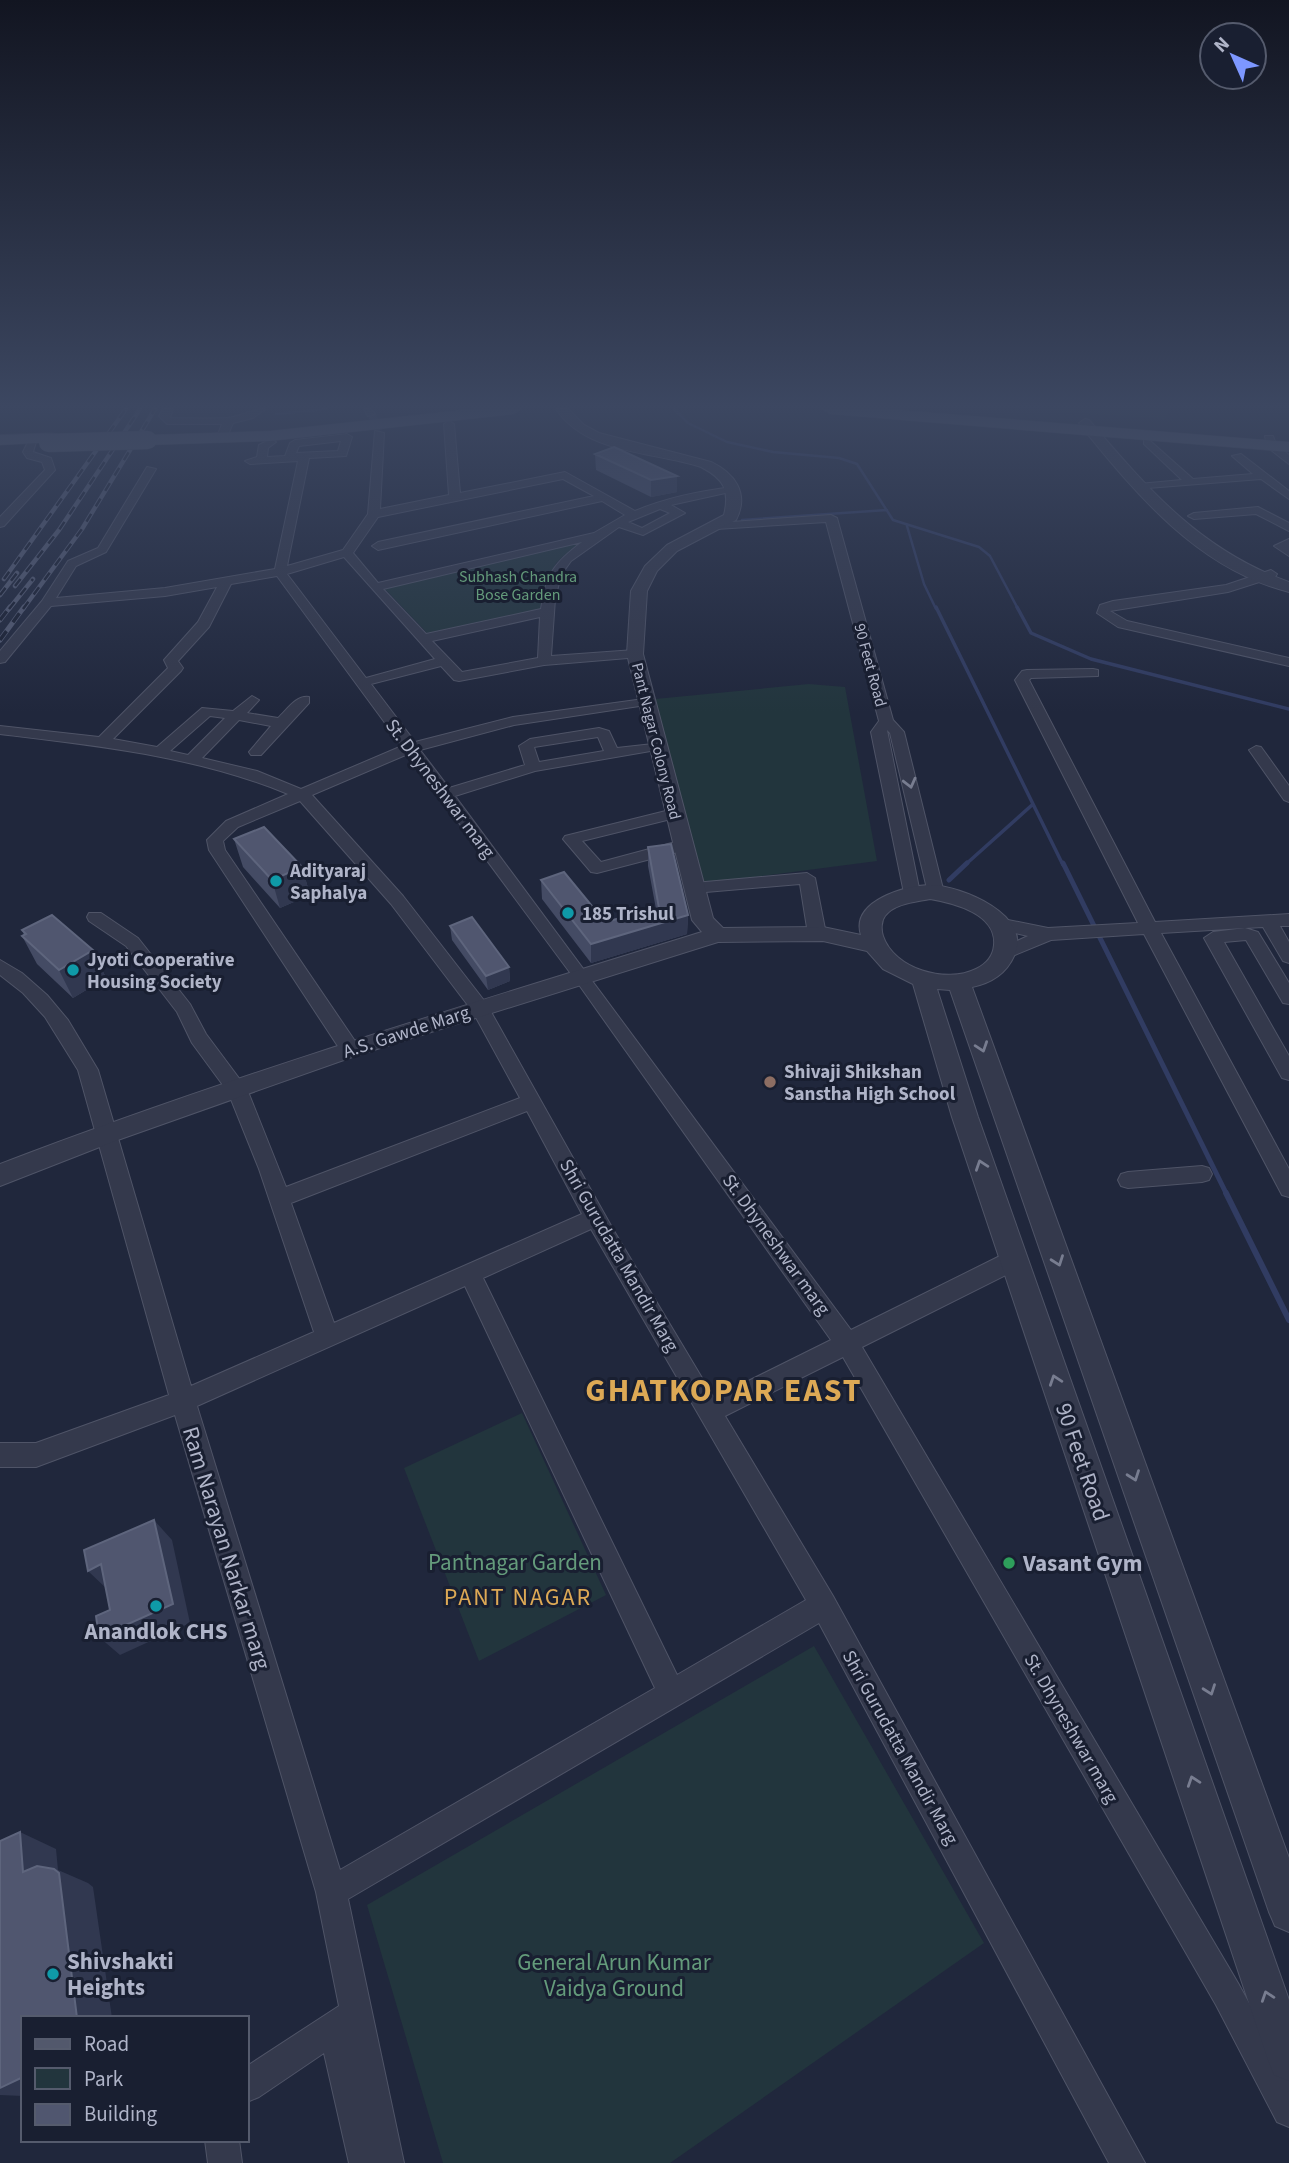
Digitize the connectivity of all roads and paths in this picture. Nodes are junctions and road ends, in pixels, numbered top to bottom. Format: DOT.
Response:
graph roads {
  1 [pos="13,510"];
  2 [pos="126,510"];
  3 [pos="292,510"];
  4 [pos="373,510"];
  5 [pos="394,510"];
  6 [pos="547,510"];
  7 [pos="627,510"];
  8 [pos="648,510"];
  9 [pos="651,510"];
  10 [pos="672,510"];
  11 [pos="732,510"];
  12 [pos="1161,510"];
  13 [pos="373,514"];
  14 [pos="635,515"];
  15 [pos="1194,516"];
  16 [pos="0,524"];
  17 [pos="622,524"];
  18 [pos="716,526"];
  19 [pos="1289,528"];
  20 [pos="597,535"];
  21 [pos="1289,543"];
  22 [pos="377,547"];
  23 [pos="1289,552"];
  24 [pos="347,553"];
  25 [pos="280,572"];
  26 [pos="1266,577"];
  27 [pos="1289,580"];
  28 [pos="226,582"];
  29 [pos="375,587"];
  30 [pos="1289,587"];
  31 [pos="47,603"];
  32 [pos="547,612"];
  33 [pos="423,639"];
  34 [pos="635,654"];
  35 [pos="0,659"];
  36 [pos="443,661"];
  37 [pos="544,661"];
  38 [pos="1289,662"];
  39 [pos="1093,673"];
  40 [pos="361,683"];
  41 [pos="253,700"];
  42 [pos="304,700"];
  43 [pos="646,701"];
  44 [pos="590,711"];
  45 [pos="236,717"];
  46 [pos="886,721"];
  47 [pos="513,722"];
  48 [pos="281,723"];
  49 [pos="0,730"];
  50 [pos="102,742"];
  51 [pos="657,746"];
  52 [pos="409,748"];
  53 [pos="1256,750"];
  54 [pos="611,751"];
  55 [pos="256,752"];
  56 [pos="159,753"];
  57 [pos="191,760"];
  58 [pos="532,764"];
  59 [pos="1289,766"];
  60 [pos="1263,767"];
  61 [pos="1280,791"];
  62 [pos="447,794"];
  63 [pos="303,796"];
  64 [pos="674,814"];
  65 [pos="683,845"];
  66 [pos="1129,853"];
  67 [pos="1111,854"];
  68 [pos="694,888"];
  69 [pos="936,892"];
  70 [pos="912,893"];
  71 [pos="95,917"];
  72 [pos="871,919"];
  73 [pos="1289,920"];
  74 [pos="1268,921"];
  75 [pos="998,924"];
  76 [pos="1149,927"];
  77 [pos="1226,929"];
  78 [pos="820,934"];
  79 [pos="1048,934"];
  80 [pos="717,935"];
  81 [pos="872,945"];
  82 [pos="1259,948"];
  83 [pos="1286,952"];
  84 [pos="1005,953"];
  85 [pos="0,966"];
  86 [pos="583,978"];
  87 [pos="923,980"];
  88 [pos="959,982"];
  89 [pos="1287,991"];
  90 [pos="480,1007"];
  91 [pos="350,1049"];
  92 [pos="1289,1073"];
  93 [pos="237,1089"];
  94 [pos="532,1101"];
  95 [pos="106,1134"];
  96 [pos="1202,1174"];
  97 [pos="0,1175"];
  98 [pos="1128,1180"];
  99 [pos="1289,1189"];
  100 [pos="278,1199"];
  101 [pos="597,1217"];
  102 [pos="1014,1260"];
  103 [pos="470,1273"];
  104 [pos="327,1337"];
  105 [pos="847,1343"];
  106 [pos="183,1401"];
  107 [pos="710,1412"];
  108 [pos="0,1455"];
  109 [pos="824,1605"];
  110 [pos="671,1694"];
  111 [pos="331,1892"];
  112 [pos="1289,1912"];
  113 [pos="345,2021"];
  114 [pos="1289,2060"];
  115 [pos="248,2084"];
  116 [pos="1289,2110"];
  117 [pos="222,2142"];
  118 [pos="372,2157"];
  119 [pos="225,2163"];
  120 [pos="1128,2163"];
  1 -- 16 [label="street"];
  2 -- 31 [label="street"];
  3 -- 25 [label="street"];
  4 -- 13 [label="street"];
  5 -- 13 [label="street"];
  6 -- 22 [label="street"];
  7 -- 14 [label="street"];
  8 -- 14 [label="street"];
  9 -- 17 [label="street"];
  10 -- 17 [label="street"];
  11 -- 18 [label="street"];
  12 -- 26 [label="street"];
  13 -- 24 [label="street"];
  14 -- 17 [label="street"];
  15 -- 19 [label="street"];
  17 -- 20 [label="street"];
  18 -- 34 [label="street, Pant Nagar Colony Road"];
  18 -- 46 [label="street, 90 Feet Road"];
  20 -- 29 [label="street"];
  20 -- 32 [label="street"];
  21 -- 23 [label="street"];
  24 -- 25 [label="street"];
  24 -- 29 [label="street"];
  25 -- 28 [label="street"];
  25 -- 40 [label="street, St. Dhyneshwar marg"];
  26 -- 27 [label="street"];
  26 -- 30 [label="street"];
  26 -- 38 [label="street"];
  28 -- 31 [label="street"];
  28 -- 50 [label="street"];
  29 -- 33 [label="street"];
  31 -- 35 [label="street"];
  32 -- 33 [label="street"];
  32 -- 37 [label="street"];
  33 -- 36 [label="street"];
  34 -- 37 [label="street"];
  34 -- 43 [label="street, Pant Nagar Colony Road"];
  36 -- 37 [label="street"];
  36 -- 40 [label="street"];
  39 -- 67 [label="street"];
  40 -- 52 [label="street, St. Dhyneshwar marg"];
  41 -- 45 [label="street"];
  42 -- 48 [label="street"];
  43 -- 44 [label="street"];
  43 -- 51 [label="street, Pant Nagar Colony Road"];
  44 -- 47 [label="street"];
  44 -- 47 [label="street"];
  45 -- 48 [label="street"];
  45 -- 56 [label="street"];
  45 -- 57 [label="street"];
  46 -- 69 [label="street, one-way"];
  46 -- 70 [label="street, 90 Feet Road"];
  47 -- 52 [label="street"];
  48 -- 55 [label="street"];
  49 -- 50 [label="street, Shri Gurudatta Mandir Marg"];
  50 -- 56 [label="street, Shri Gurudatta Mandir Marg"];
  51 -- 54 [label="street"];
  51 -- 64 [label="street, Pant Nagar Colony Road"];
  52 -- 62 [label="street, St. Dhyneshwar marg"];
  52 -- 63 [label="street"];
  53 -- 60 [label="street"];
  54 -- 58 [label="street"];
  54 -- 58 [label="street"];
  56 -- 57 [label="street, Shri Gurudatta Mandir Marg"];
  57 -- 63 [label="street, Shri Gurudatta Mandir Marg"];
  58 -- 62 [label="street"];
  59 -- 60 [label="street"];
  60 -- 61 [label="street"];
  62 -- 86 [label="street, St. Dhyneshwar marg"];
  63 -- 90 [label="street, Shri Gurudatta Mandir Marg"];
  63 -- 91 [label="street"];
  64 -- 65 [label="street, Pant Nagar Colony Road"];
  64 -- 65 [label="street"];
  65 -- 68 [label="street, Pant Nagar Colony Road"];
  66 -- 67 [label="street"];
  67 -- 76 [label="street"];
  68 -- 78 [label="street"];
  68 -- 80 [label="street, Pant Nagar Colony Road"];
  69 -- 70 [label="street"];
  69 -- 75 [label="street"];
  70 -- 72 [label="street"];
  71 -- 93 [label="street"];
  72 -- 78 [label="street, A.S. Gawde Marg"];
  72 -- 81 [label="street"];
  73 -- 74 [label="street"];
  74 -- 77 [label="street"];
  74 -- 83 [label="street"];
  75 -- 79 [label="street"];
  75 -- 84 [label="street"];
  76 -- 77 [label="street"];
  76 -- 79 [label="street"];
  76 -- 99 [label="street"];
  77 -- 82 [label="street"];
  77 -- 92 [label="street"];
  78 -- 80 [label="street, A.S. Gawde Marg"];
  78 -- 81 [label="street, A.S. Gawde Marg"];
  79 -- 84 [label="street"];
  80 -- 86 [label="street, A.S. Gawde Marg"];
  81 -- 87 [label="street"];
  82 -- 83 [label="street"];
  82 -- 89 [label="street"];
  84 -- 88 [label="street"];
  85 -- 95 [label="street, Ram Narayan Narkar marg"];
  86 -- 90 [label="street, A.S. Gawde Marg"];
  86 -- 105 [label="street, St. Dhyneshwar marg"];
  87 -- 88 [label="street"];
  102 -- 87 [label="street, 90 Feet Road, one-way"];
  88 -- 112 [label="street, one-way"];
  90 -- 91 [label="street, A.S. Gawde Marg"];
  90 -- 94 [label="street, Shri Gurudatta Mandir Marg"];
  91 -- 93 [label="street, A.S. Gawde Marg"];
  93 -- 95 [label="street, A.S. Gawde Marg"];
  93 -- 100 [label="street"];
  94 -- 100 [label="street"];
  94 -- 101 [label="street, Shri Gurudatta Mandir Marg"];
  95 -- 97 [label="street, A.S. Gawde Marg"];
  95 -- 106 [label="street, Ram Narayan Narkar marg"];
  96 -- 98 [label="street"];
  100 -- 104 [label="street"];
  101 -- 103 [label="street"];
  101 -- 107 [label="street, Shri Gurudatta Mandir Marg"];
  102 -- 105 [label="street"];
  114 -- 102 [label="street, 90 Feet Road, one-way"];
  103 -- 104 [label="street"];
  103 -- 110 [label="street"];
  104 -- 106 [label="street"];
  105 -- 107 [label="street"];
  105 -- 116 [label="street, St. Dhyneshwar marg"];
  106 -- 108 [label="street"];
  106 -- 111 [label="street, Ram Narayan Narkar marg"];
  107 -- 109 [label="street, Shri Gurudatta Mandir Marg"];
  109 -- 110 [label="street"];
  109 -- 120 [label="street, Shri Gurudatta Mandir Marg"];
  110 -- 111 [label="street"];
  111 -- 113 [label="street, Ram Narayan Narkar marg"];
  113 -- 115 [label="street"];
  113 -- 118 [label="street, Ram Narayan Narkar marg"];
  117 -- 119 [label="street"];
}
